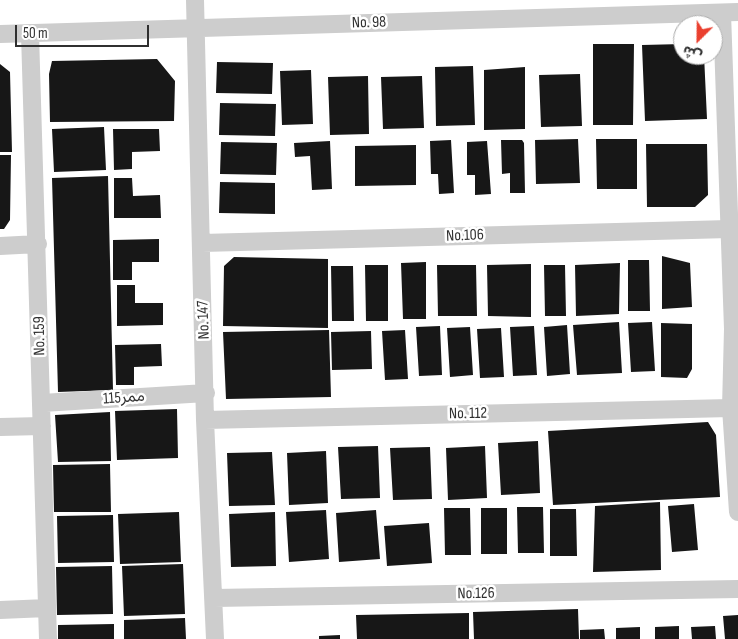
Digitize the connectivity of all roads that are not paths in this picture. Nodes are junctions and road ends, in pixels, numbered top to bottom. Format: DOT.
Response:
graph roads {
  1 [pos="195,0"];
  2 [pos="730,12"];
  3 [pos="196,28"];
  4 [pos="0,34"];
  5 [pos="30,34"];
  6 [pos="732,118"];
  7 [pos="729,229"];
  8 [pos="202,243"];
  9 [pos="38,244"];
  10 [pos="0,246"];
  11 [pos="736,329"];
  12 [pos="206,393"];
  13 [pos="42,403"];
  14 [pos="731,408"];
  15 [pos="205,420"];
  16 [pos="42,426"];
  17 [pos="0,427"];
  18 [pos="738,512"];
  19 [pos="738,589"];
  20 [pos="214,598"];
  21 [pos="47,608"];
  22 [pos="0,610"];
  23 [pos="48,639"];
  24 [pos="215,639"];
  1 -- 3 [label="street, No. 147"];
  2 -- 3 [label="street, No. 98"];
  2 -- 6 [label="street"];
  3 -- 5 [label="street, No. 98"];
  3 -- 8 [label="street, No. 147"];
  4 -- 5 [label="street, No. 98"];
  5 -- 9 [label="street, No. 159"];
  6 -- 7 [label="street"];
  7 -- 8 [label="street, No.106"];
  7 -- 11 [label="street"];
  8 -- 12 [label="street, No. 147"];
  9 -- 10 [label="street"];
  9 -- 13 [label="street, No. 159"];
  11 -- 14 [label="street"];
  12 -- 13 [label="street, ممر115"];
  12 -- 15 [label="street, No. 147"];
  13 -- 16 [label="street, No. 159"];
  14 -- 15 [label="street, No. 112"];
  14 -- 18 [label="street"];
  15 -- 20 [label="street, No. 147"];
  16 -- 17 [label="street"];
  16 -- 21 [label="street, No. 159"];
  19 -- 20 [label="street, No.126"];
  20 -- 24 [label="street, No. 147"];
  21 -- 22 [label="street"];
  21 -- 23 [label="street, No. 159"];
}
